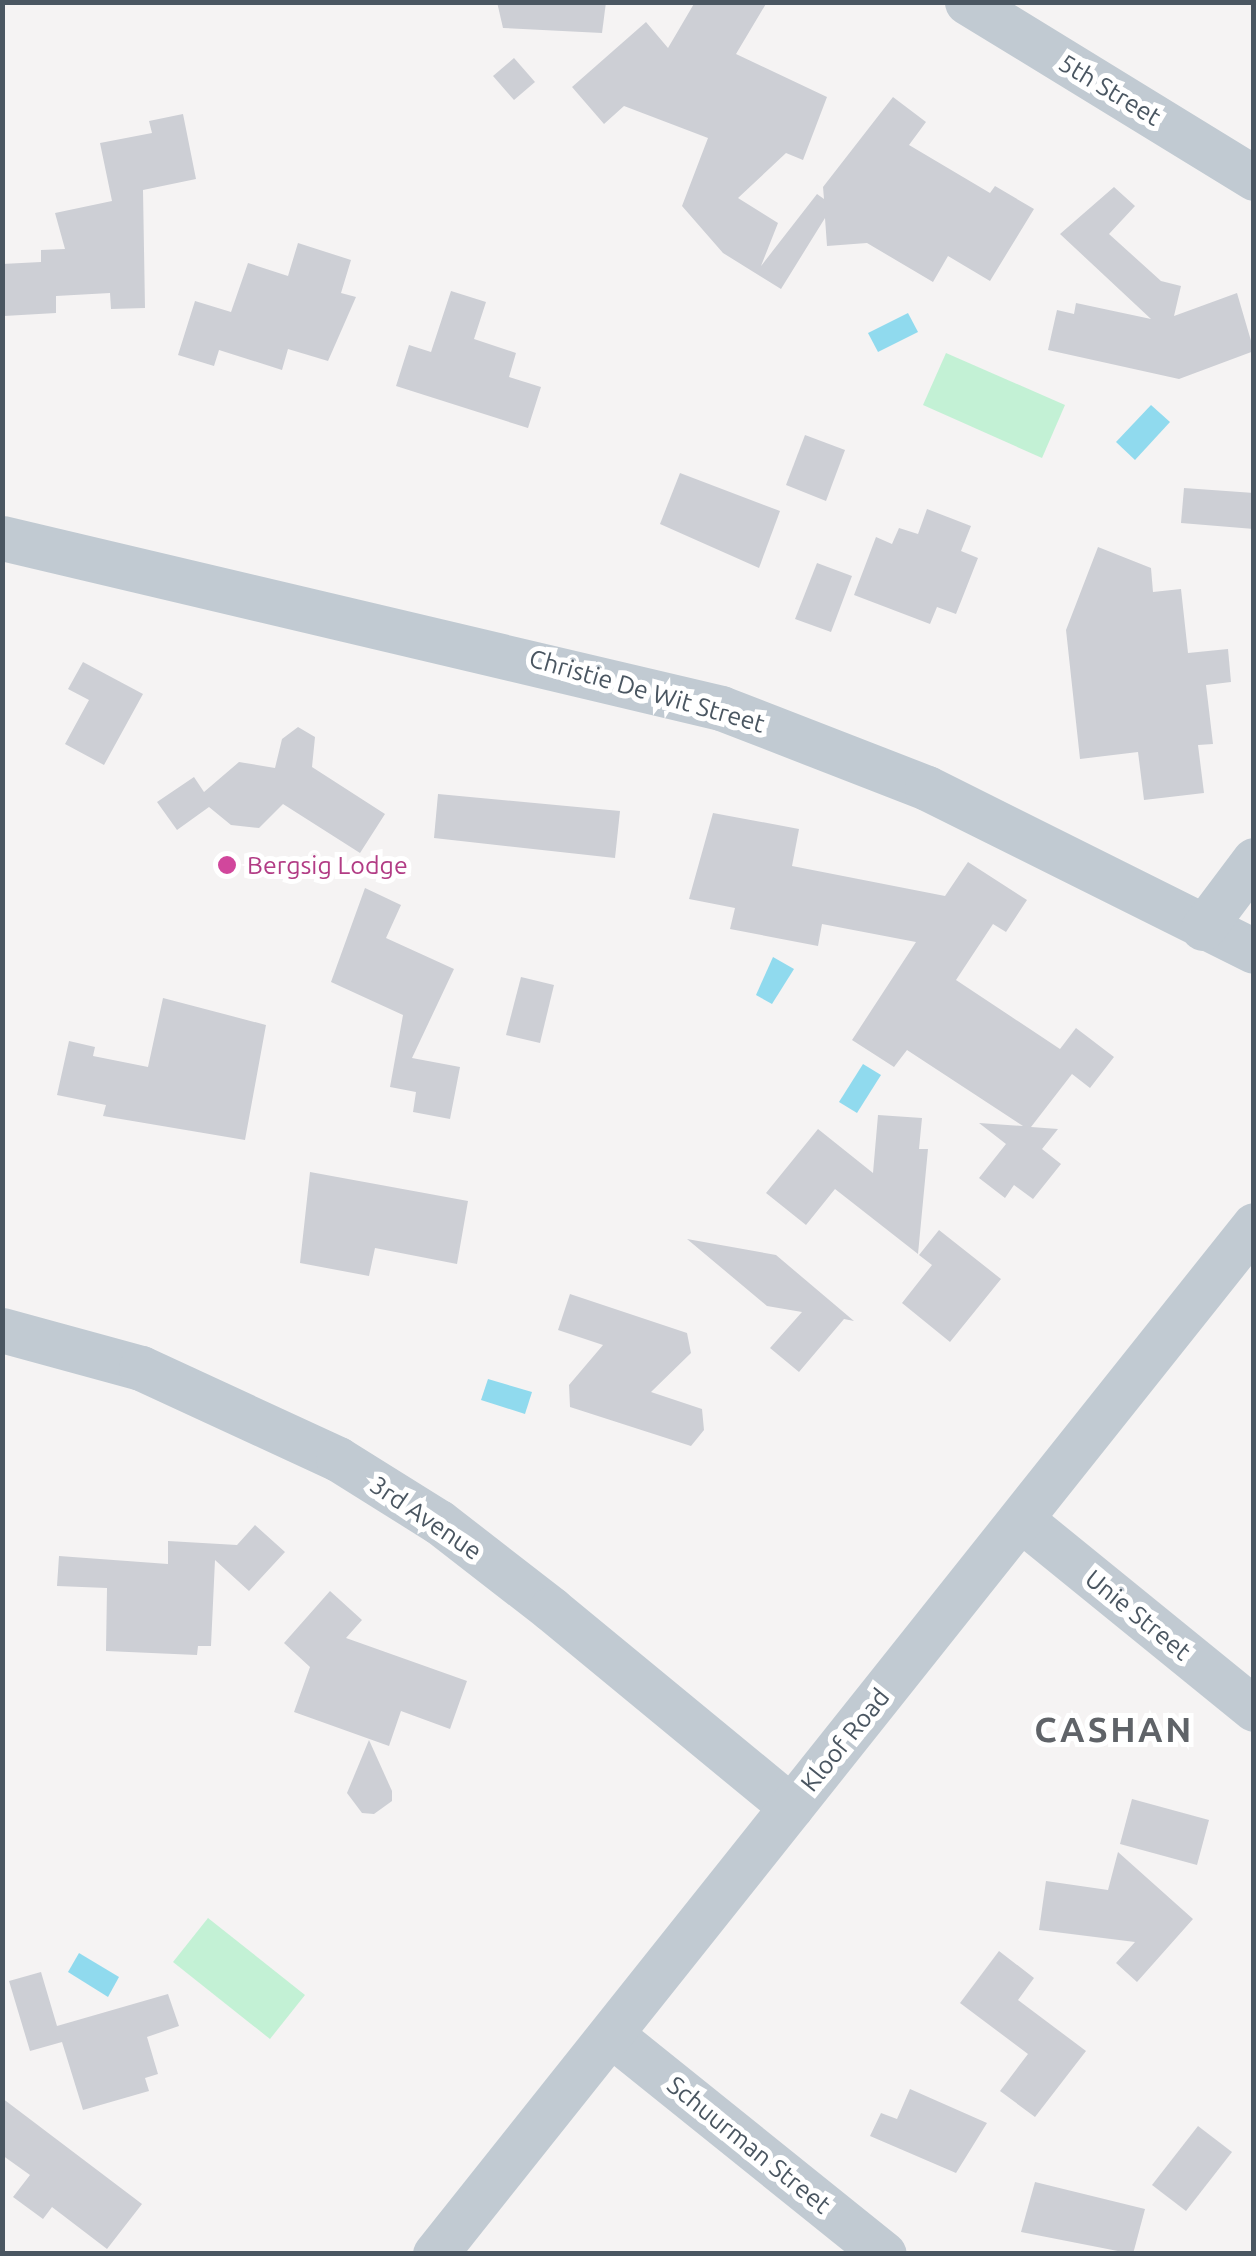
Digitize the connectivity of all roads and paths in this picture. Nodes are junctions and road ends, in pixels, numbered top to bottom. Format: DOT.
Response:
graph roads {
  1 [pos="967,2"];
  2 [pos="1254,178"];
  3 [pos="2,538"];
  4 [pos="1254,860"];
  5 [pos="1204,928"];
  6 [pos="1254,951"];
  7 [pos="1254,1225"];
  8 [pos="2,1330"];
  9 [pos="1022,1521"];
  10 [pos="1254,1709"];
  11 [pos="790,1807"];
  12 [pos="614,2038"];
  13 [pos="435,2254"];
  14 [pos="884,2254"];
  1 -- 2 [label="street, 5th Street"];
  3 -- 5 [label="street, Christie De Wit Street"];
  4 -- 5 [label="street"];
  5 -- 6 [label="street, Christie De Wit Street"];
  7 -- 9 [label="street, Kloof Road"];
  8 -- 11 [label="street, 3rd Avenue"];
  9 -- 10 [label="street, Unie Street"];
  9 -- 11 [label="street, Kloof Road"];
  11 -- 12 [label="street, Kloof Road"];
  12 -- 13 [label="street, Kloof Road"];
  12 -- 14 [label="street, Schuurman Street"];
}
